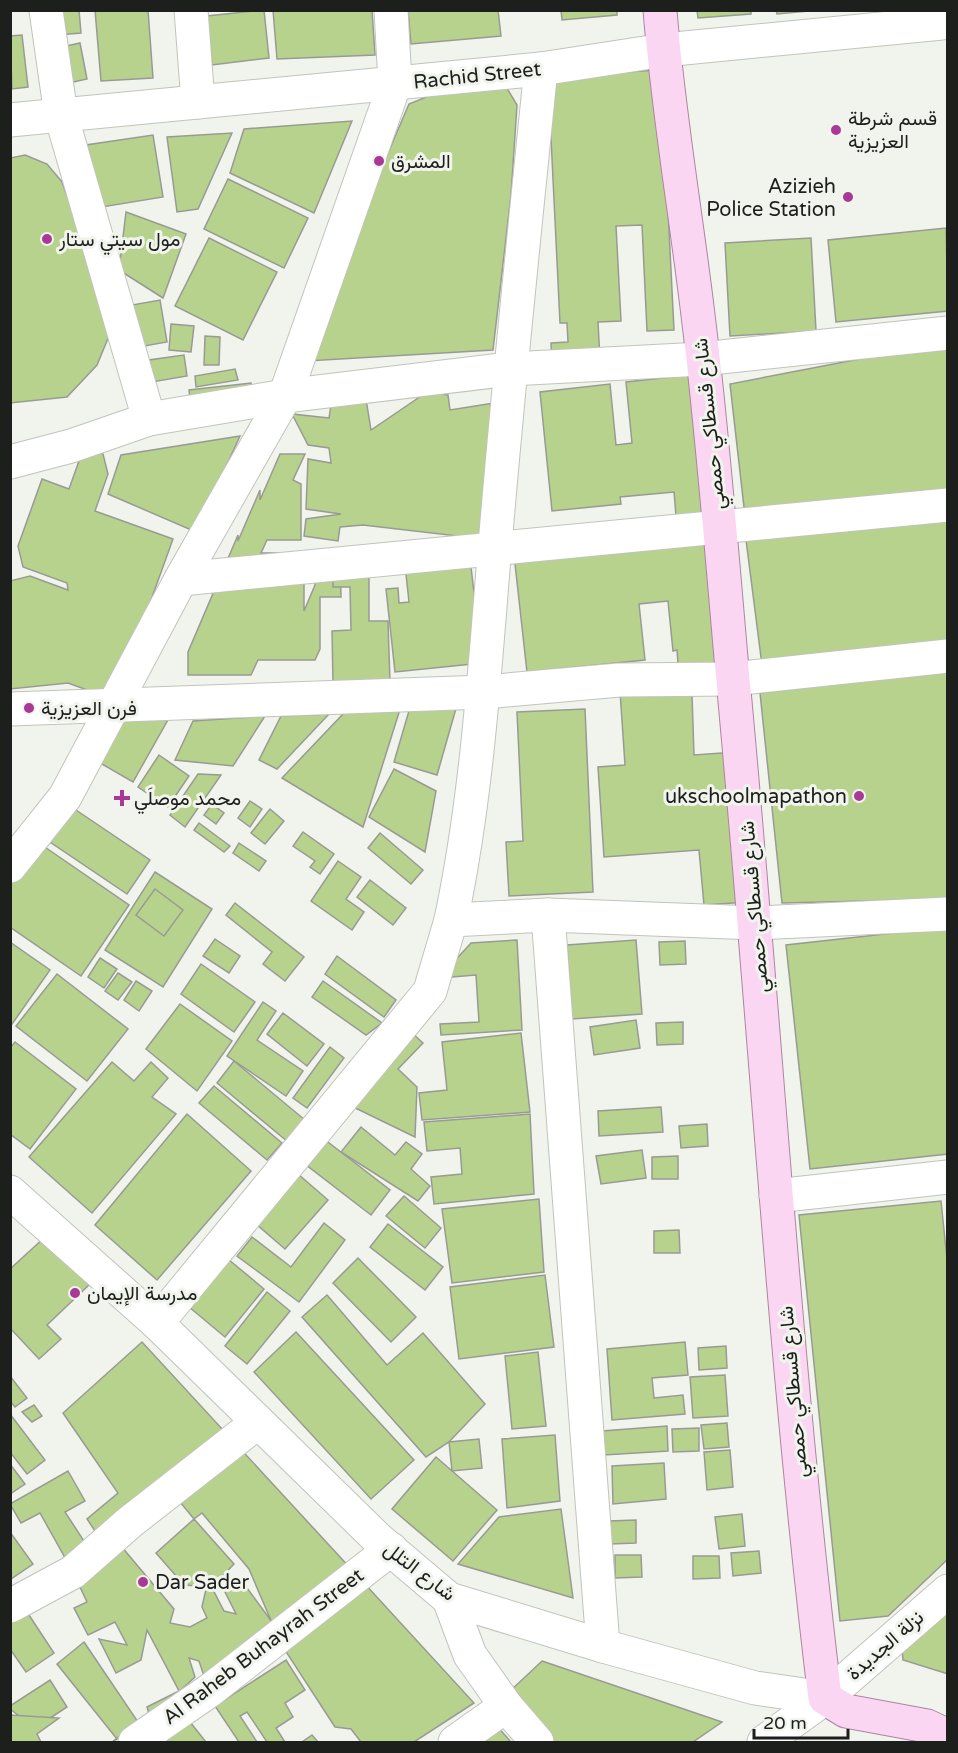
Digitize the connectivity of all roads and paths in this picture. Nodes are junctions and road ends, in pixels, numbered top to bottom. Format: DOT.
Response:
graph roads {
  1 [pos="46,10"];
  2 [pos="191,10"];
  3 [pos="391,10"];
  4 [pos="660,10"];
  5 [pos="943,22"];
  6 [pos="664,50"];
  7 [pos="541,69"];
  8 [pos="395,83"];
  9 [pos="198,102"];
  10 [pos="61,115"];
  11 [pos="10,120"];
  12 [pos="948,333"];
  13 [pos="702,359"];
  14 [pos="510,369"];
  15 [pos="285,396"];
  16 [pos="149,419"];
  17 [pos="10,462"];
  18 [pos="948,505"];
  19 [pos="719,528"];
  20 [pos="494,550"];
  21 [pos="181,579"];
  22 [pos="948,656"];
  23 [pos="733,679"];
  24 [pos="485,692"];
  25 [pos="114,706"];
  26 [pos="10,709"];
  27 [pos="10,866"];
  28 [pos="948,914"];
  29 [pos="548,915"];
  30 [pos="452,920"];
  31 [pos="756,923"];
  32 [pos="948,1177"];
  33 [pos="10,1192"];
  34 [pos="776,1196"];
  35 [pos="157,1323"];
  36 [pos="258,1422"];
  37 [pos="391,1549"];
  38 [pos="948,1591"];
  39 [pos="449,1599"];
  40 [pos="10,1606"];
  41 [pos="603,1646"];
  42 [pos="825,1698"];
  43 [pos="506,1706"];
  44 [pos="948,1736"];
  45 [pos="135,1743"];
  46 [pos="455,1743"];
  47 [pos="537,1743"];
  48 [pos="764,1743"];
  1 -- 10 [label="street"];
  2 -- 9 [label="street"];
  3 -- 8 [label="street"];
  4 -- 6 [label="main road, شارع قسطاكي حمصي"];
  5 -- 6 [label="street, Rachid Street"];
  6 -- 7 [label="street, Rachid Street"];
  6 -- 13 [label="main road, شارع قسطاكي حمصي"];
  7 -- 8 [label="street, Rachid Street"];
  7 -- 14 [label="street"];
  8 -- 9 [label="street, Rachid Street"];
  8 -- 15 [label="street"];
  9 -- 10 [label="street, Rachid Street"];
  10 -- 11 [label="street, Rachid Street"];
  10 -- 16 [label="street"];
  12 -- 13 [label="street"];
  13 -- 14 [label="street"];
  13 -- 19 [label="main road, شارع قسطاكي حمصي"];
  14 -- 15 [label="street"];
  14 -- 20 [label="street"];
  15 -- 16 [label="street"];
  15 -- 21 [label="street"];
  16 -- 17 [label="street"];
  18 -- 19 [label="street"];
  19 -- 20 [label="street"];
  19 -- 23 [label="main road, شارع قسطاكي حمصي"];
  20 -- 21 [label="street"];
  20 -- 24 [label="street"];
  21 -- 25 [label="street"];
  22 -- 23 [label="street"];
  23 -- 24 [label="street"];
  23 -- 31 [label="main road, شارع قسطاكي حمصي"];
  24 -- 25 [label="street"];
  24 -- 30 [label="street"];
  25 -- 26 [label="street"];
  25 -- 27 [label="street"];
  28 -- 31 [label="street"];
  29 -- 30 [label="street"];
  29 -- 31 [label="street"];
  29 -- 41 [label="street"];
  30 -- 35 [label="street"];
  31 -- 34 [label="main road, شارع قسطاكي حمصي"];
  32 -- 34 [label="street"];
  33 -- 35 [label="street, شارع التلل"];
  34 -- 42 [label="main road, شارع قسطاكي حمصي"];
  35 -- 36 [label="street, شارع التلل"];
  36 -- 37 [label="street, شارع التلل"];
  36 -- 40 [label="street"];
  37 -- 39 [label="street, شارع التلل"];
  37 -- 45 [label="street, Al Raheb Buhayrah Street"];
  38 -- 42 [label="street, نزلة الجديدة"];
  39 -- 41 [label="street, شارع التلل"];
  39 -- 43 [label="street"];
  41 -- 42 [label="street, شارع التلل"];
  42 -- 44 [label="main road, شارع التلل"];
  42 -- 48 [label="street, نزلة الجديدة"];
  43 -- 46 [label="street"];
  43 -- 47 [label="street"];
}
